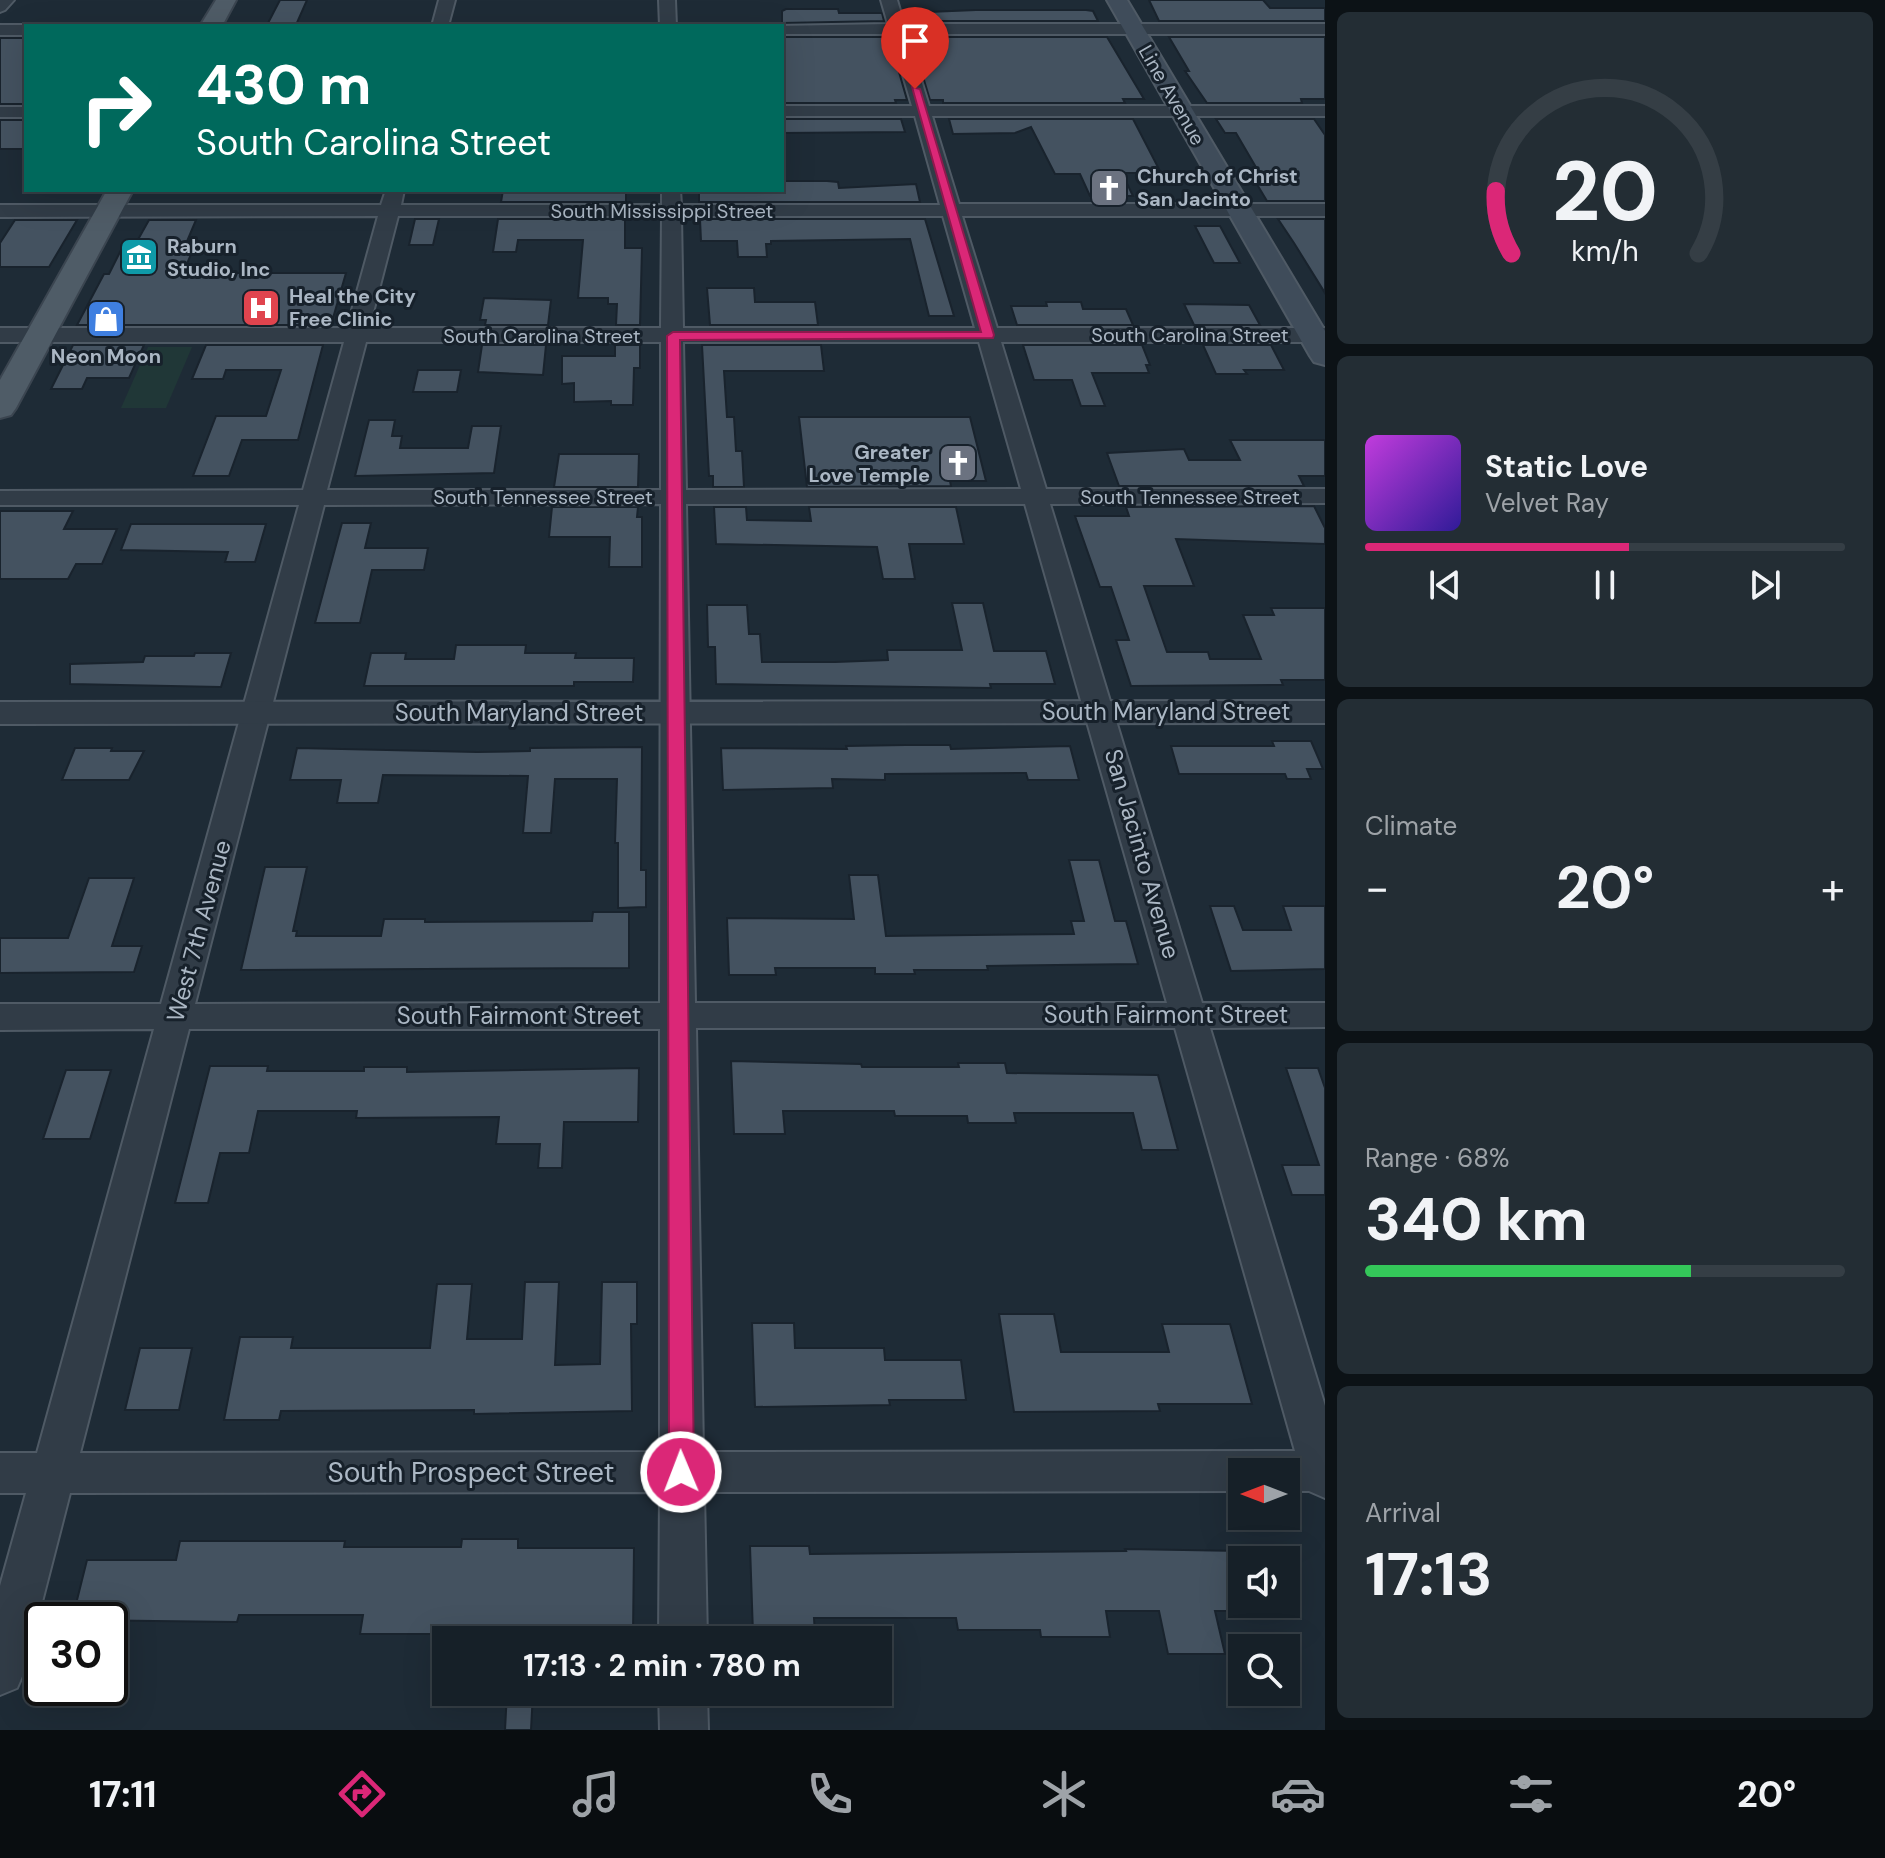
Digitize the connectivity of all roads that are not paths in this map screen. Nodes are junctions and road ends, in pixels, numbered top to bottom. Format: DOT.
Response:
graph roads {
  1 [pos="6,0"];
  2 [pos="226,0"];
  3 [pos="447,0"];
  4 [pos="667,0"];
  5 [pos="889,0"];
  6 [pos="1117,0"];
  7 [pos="0,7"];
  8 [pos="212,24"];
  9 [pos="441,24"];
  10 [pos="668,24"];
  11 [pos="784,29"];
  12 [pos="897,29"];
  13 [pos="1134,29"];
  14 [pos="1325,29"];
  15 [pos="0,30"];
  16 [pos="24,30"];
  17 [pos="784,111"];
  18 [pos="922,111"];
  19 [pos="1182,111"];
  20 [pos="1325,111"];
  21 [pos="0,112"];
  22 [pos="24,112"];
  23 [pos="671,200"];
  24 [pos="114,201"];
  25 [pos="392,201"];
  26 [pos="1240,210"];
  27 [pos="1325,210"];
  28 [pos="0,211"];
  29 [pos="951,211"];
  30 [pos="0,335"];
  31 [pos="40,335"];
  32 [pos="988,335"];
  33 [pos="357,336"];
  34 [pos="673,336"];
  35 [pos="1321,342"];
  36 [pos="0,408"];
  37 [pos="1325,496"];
  38 [pos="672,497"];
  39 [pos="1037,497"];
  40 [pos="0,498"];
  41 [pos="314,498"];
  42 [pos="674,712"];
  43 [pos="1100,712"];
  44 [pos="1325,712"];
  45 [pos="0,713"];
  46 [pos="257,713"];
  47 [pos="1189,1015"];
  48 [pos="1325,1015"];
  49 [pos="176,1016"];
  50 [pos="677,1016"];
  51 [pos="0,1017"];
  52 [pos="681,1472"];
  53 [pos="0,1473"];
  54 [pos="53,1473"];
  55 [pos="1324,1473"];
  56 [pos="683,1626"];
  57 [pos="0,1672"];
  58 [pos="683,1706"];
  59 [pos="684,1730"];
  1 -- 7 [label="street"];
  2 -- 8 [label="main road"];
  3 -- 9 [label="street"];
  4 -- 10 [label="street"];
  5 -- 12 [label="street, San Jacinto Avenue"];
  6 -- 13 [label="main road, Line Avenue"];
  11 -- 12 [label="street"];
  12 -- 13 [label="street"];
  12 -- 18 [label="street, San Jacinto Avenue"];
  13 -- 14 [label="street"];
  13 -- 19 [label="main road, Line Avenue"];
  15 -- 16 [label="street"];
  17 -- 18 [label="street"];
  18 -- 19 [label="street"];
  18 -- 29 [label="street, San Jacinto Avenue"];
  19 -- 20 [label="street"];
  19 -- 26 [label="main road, Line Avenue"];
  21 -- 22 [label="street"];
  23 -- 25 [label="street, South Mississippi Street"];
  23 -- 29 [label="street, South Mississippi Street"];
  23 -- 34 [label="street"];
  24 -- 25 [label="street, South Mississippi Street"];
  24 -- 28 [label="street, South Mississippi Street"];
  24 -- 31 [label="main road"];
  25 -- 33 [label="street, West 7th Avenue"];
  26 -- 27 [label="street, South Mississippi Street"];
  26 -- 29 [label="street, South Mississippi Street"];
  26 -- 35 [label="main road, Line Avenue"];
  29 -- 32 [label="street, San Jacinto Avenue"];
  30 -- 31 [label="street, South Carolina Street"];
  31 -- 33 [label="street, South Carolina Street"];
  31 -- 36 [label="main road"];
  32 -- 34 [label="street, South Carolina Street"];
  32 -- 35 [label="street, South Carolina Street"];
  32 -- 39 [label="street, San Jacinto Avenue"];
  33 -- 34 [label="street, South Carolina Street"];
  33 -- 41 [label="street, West 7th Avenue"];
  34 -- 38 [label="street"];
  37 -- 39 [label="street, South Tennessee Street"];
  38 -- 39 [label="street, South Tennessee Street"];
  38 -- 41 [label="street, South Tennessee Street"];
  38 -- 42 [label="street"];
  39 -- 43 [label="street, San Jacinto Avenue"];
  40 -- 41 [label="street, South Tennessee Street"];
  41 -- 46 [label="street, West 7th Avenue"];
  42 -- 43 [label="street, South Maryland Street"];
  42 -- 46 [label="street, South Maryland Street"];
  42 -- 50 [label="street"];
  43 -- 44 [label="street, South Maryland Street"];
  43 -- 47 [label="street, San Jacinto Avenue"];
  45 -- 46 [label="street, South Maryland Street"];
  46 -- 49 [label="street, West 7th Avenue"];
  47 -- 48 [label="street, South Fairmont Street"];
  47 -- 50 [label="street, South Fairmont Street"];
  47 -- 55 [label="street, San Jacinto Avenue"];
  49 -- 50 [label="street, South Fairmont Street"];
  49 -- 51 [label="street, South Fairmont Street"];
  49 -- 54 [label="street, West 7th Avenue"];
  50 -- 52 [label="street"];
  52 -- 54 [label="street, South Prospect Street"];
  52 -- 55 [label="street, South Prospect Street"];
  52 -- 56 [label="street"];
  53 -- 54 [label="street, South Prospect Street"];
  54 -- 57 [label="street, West 7th Avenue"];
  58 -- 59 [label="street"];
}
